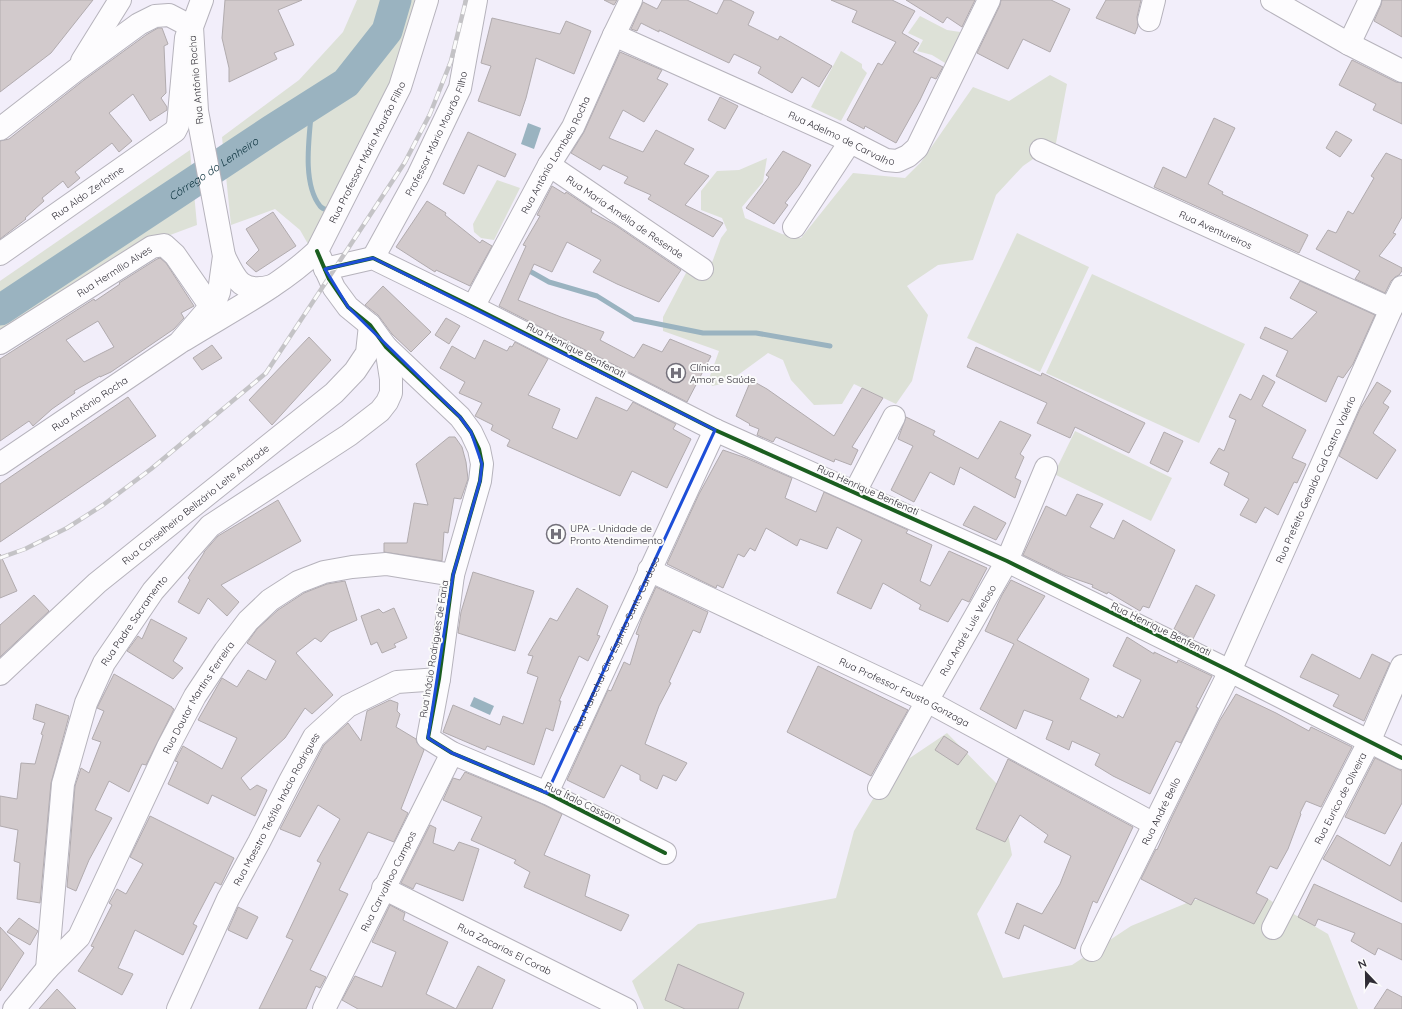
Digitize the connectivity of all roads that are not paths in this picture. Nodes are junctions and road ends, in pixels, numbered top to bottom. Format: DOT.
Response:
graph roads {
  1 [pos="120,0"];
  2 [pos="202,0"];
  3 [pos="427,0"];
  4 [pos="476,0"];
  5 [pos="631,0"];
  6 [pos="989,0"];
  7 [pos="1272,0"];
  8 [pos="1370,0"];
  9 [pos="192,27"];
  10 [pos="614,35"];
  11 [pos="1349,44"];
  12 [pos="76,70"];
  13 [pos="1402,70"];
  14 [pos="0,129"];
  15 [pos="850,142"];
  16 [pos="1042,150"];
  17 [pos="549,165"];
  18 [pos="794,227"];
  19 [pos="222,247"];
  20 [pos="0,254"];
  21 [pos="373,258"];
  22 [pos="702,268"];
  23 [pos="325,269"];
  24 [pos="275,285"];
  25 [pos="1402,287"];
  26 [pos="211,307"];
  27 [pos="473,307"];
  28 [pos="1391,309"];
  29 [pos="370,325"];
  30 [pos="0,343"];
  31 [pos="179,343"];
  32 [pos="386,347"];
  33 [pos="894,417"];
  34 [pos="715,430"];
  35 [pos="0,464"];
  36 [pos="1046,468"];
  37 [pos="855,492"];
  38 [pos="1007,561"];
  39 [pos="649,570"];
  40 [pos="453,575"];
  41 [pos="1402,666"];
  42 [pos="1230,671"];
  43 [pos="0,674"];
  44 [pos="439,679"];
  45 [pos="927,701"];
  46 [pos="428,738"];
  47 [pos="1369,742"];
  48 [pos="452,753"];
  49 [pos="1402,758"];
  50 [pos="879,788"];
  51 [pos="547,793"];
  52 [pos="1154,824"];
  53 [pos="665,853"];
  54 [pos="383,888"];
  55 [pos="1273,928"];
  56 [pos="1092,950"];
  57 [pos="47,969"];
  58 [pos="30,991"];
  59 [pos="14,1009"];
  60 [pos="17,1009"];
  61 [pos="178,1009"];
  62 [pos="324,1009"];
  63 [pos="626,1009"];
  1 -- 12 [label="main road"];
  2 -- 9 [label="main road, Rua Antônio Rocha"];
  3 -- 23 [label="main road, Rua Professor Mário Mourão Filho"];
  4 -- 21 [label="main road, Professor Mário Mourão Filho"];
  5 -- 10 [label="main road, Rua Antônio Lombelo Rocha"];
  6 -- 15 [label="main road, Rua Adelmo de Carvalho"];
  7 -- 11 [label="main road"];
  8 -- 11 [label="main road"];
  9 -- 12 [label="main road"];
  9 -- 19 [label="main road, Rua Antônio Rocha"];
  9 -- 20 [label="main road, Rua Aldo Zerlotine"];
  10 -- 15 [label="main road, Rua Adelmo de Carvalho"];
  10 -- 17 [label="main road, Rua Antônio Lombelo Rocha"];
  11 -- 13 [label="main road"];
  12 -- 14 [label="main road"];
  15 -- 18 [label="main road"];
  16 -- 28 [label="main road, Rua Aventureiros"];
  17 -- 22 [label="main road, Rua Maria Amélia de Resende"];
  17 -- 27 [label="main road, Rua Antônio Lombelo Rocha"];
  19 -- 24 [label="main road, Rua Antônio Rocha"];
  19 -- 26 [label="main road, Rua Antônio Rocha"];
  21 -- 23 [label="main road"];
  21 -- 27 [label="main road, Rua Henrique Benfenati"];
  23 -- 24 [label="main road, Rua Professor Mário Mourão Filho"];
  23 -- 29 [label="main road, Rua Inácio Rodrigues de Faria"];
  24 -- 31 [label="main road, Rua Antônio Rocha"];
  25 -- 28 [label="main road, Rua Prefeito Geraldo Cid Castro Valério"];
  26 -- 30 [label="main road, Rua Hermílio Alves"];
  26 -- 31 [label="main road, Rua Antônio Rocha"];
  27 -- 34 [label="main road, Rua Henrique Benfenati"];
  28 -- 42 [label="main road, Rua Prefeito Geraldo Cid Castro Valério"];
  29 -- 32 [label="main road, Rua Inácio Rodrigues de Faria"];
  29 -- 43 [label="main road, Rua Conselheiro Belizário Leite Andrade"];
  31 -- 35 [label="main road, Rua Antônio Rocha"];
  32 -- 40 [label="main road, Rua Inácio Rodrigues de Faria"];
  32 -- 57 [label="main road, Rua Padre Sacramento"];
  33 -- 37 [label="main road"];
  34 -- 37 [label="main road, Rua Henrique Benfenati"];
  34 -- 39 [label="main road, Rua Marechal Ciro Espírito Santo Cardoso"];
  36 -- 38 [label="main road, Rua André Luís Veloso"];
  37 -- 38 [label="main road, Rua Henrique Benfenati"];
  38 -- 42 [label="main road, Rua Henrique Benfenati"];
  38 -- 45 [label="main road, Rua André Luís Veloso"];
  39 -- 45 [label="main road, Rua Professor Fausto Gonzaga"];
  39 -- 51 [label="main road, Rua Marechal Ciro Espírito Santo Cardoso"];
  40 -- 44 [label="main road, Rua Inácio Rodrigues de Faria"];
  40 -- 57 [label="main road, Rua Doutor Martins Ferreira"];
  41 -- 47 [label="main road, Rua Eurico de Oliveira"];
  42 -- 47 [label="main road, Rua Henrique Benfenati"];
  42 -- 52 [label="main road, Rua André Bello"];
  44 -- 46 [label="main road, Rua Inácio Rodrigues de Faria"];
  44 -- 61 [label="main road, Rua Maestro Teófilo Inácio Rodrigues"];
  45 -- 50 [label="main road, Rua André Luís Veloso"];
  45 -- 52 [label="main road, Rua Professor Fausto Gonzaga"];
  46 -- 48 [label="main road, Rua Ítalo Cassano"];
  47 -- 49 [label="main road, Rua Henrique Benfenati"];
  47 -- 55 [label="main road, Rua Eurico de Oliveira"];
  48 -- 51 [label="main road, Rua Ítalo Cassano"];
  48 -- 54 [label="main road, Rua Carvalhoo Campos"];
  51 -- 53 [label="main road, Rua Ítalo Cassano"];
  52 -- 56 [label="main road, Rua André Bello"];
  54 -- 62 [label="main road, Rua Carvalhoo Campos"];
  54 -- 63 [label="main road, Rua Zacarias El Corab"];
  57 -- 58 [label="main road"];
  58 -- 59 [label="main road"];
  58 -- 60 [label="main road"];
}
